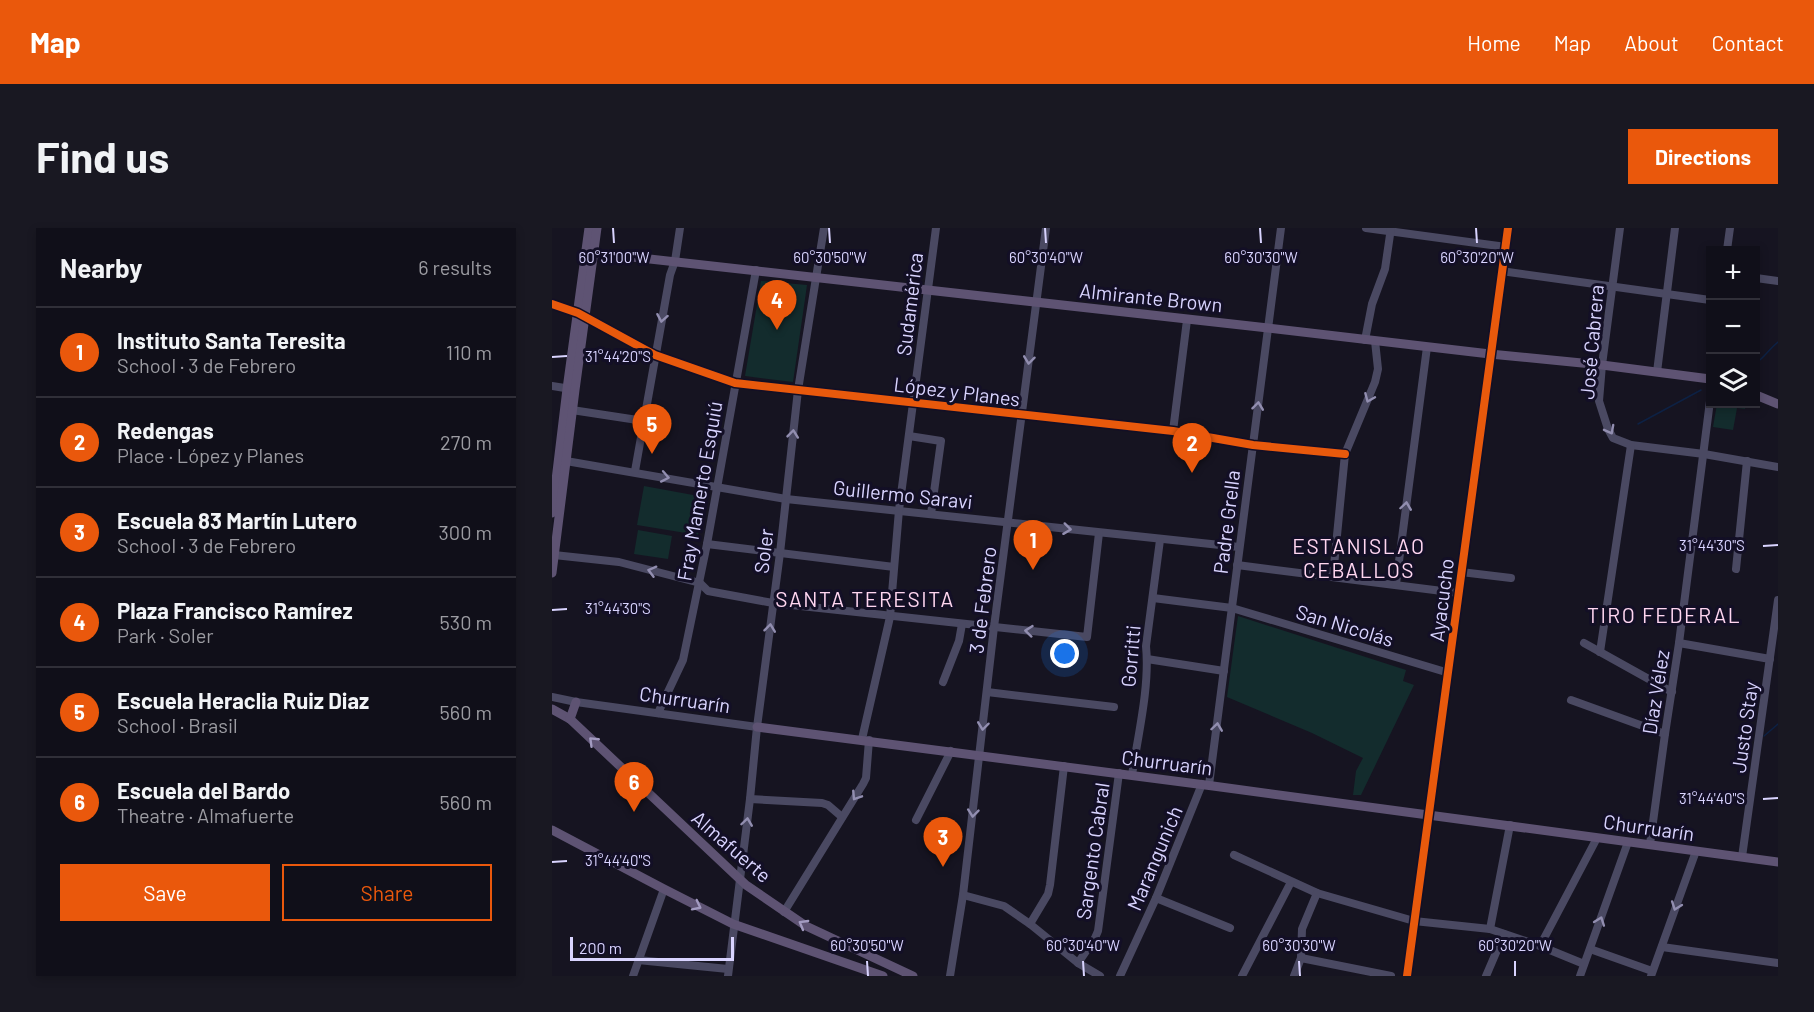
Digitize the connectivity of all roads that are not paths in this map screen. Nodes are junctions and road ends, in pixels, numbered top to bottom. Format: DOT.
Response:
graph roads {
  1 [pos="590,228"];
  2 [pos="597,228"];
  3 [pos="680,228"];
  4 [pos="824,228"];
  5 [pos="936,228"];
  6 [pos="1046,228"];
  7 [pos="1281,228"];
  8 [pos="1366,228"];
  9 [pos="1450,228"];
  10 [pos="1508,228"];
  11 [pos="1620,228"];
  12 [pos="1675,228"];
  13 [pos="1730,228"];
  14 [pos="1391,230"];
  15 [pos="1448,239"];
  16 [pos="1728,246"];
  17 [pos="1506,247"];
  18 [pos="591,253"];
  19 [pos="675,261"];
  20 [pos="756,270"];
  21 [pos="1501,271"];
  22 [pos="816,278"];
  23 [pos="1760,279"];
  24 [pos="1778,281"];
  25 [pos="1612,287"];
  26 [pos="928,290"];
  27 [pos="1668,295"];
  28 [pos="1706,300"];
  29 [pos="1036,302"];
  30 [pos="552,304"];
  31 [pos="581,315"];
  32 [pos="1187,320"];
  33 [pos="1268,328"];
  34 [pos="1370,340"];
  35 [pos="1427,347"];
  36 [pos="1490,354"];
  37 [pos="655,355"];
  38 [pos="1602,364"];
  39 [pos="1657,372"];
  40 [pos="1706,378"];
  41 [pos="735,383"];
  42 [pos="552,386"];
  43 [pos="571,389"];
  44 [pos="798,390"];
  45 [pos="1760,397"];
  46 [pos="914,402"];
  47 [pos="1778,404"];
  48 [pos="1709,408"];
  49 [pos="572,410"];
  50 [pos="1022,416"];
  51 [pos="644,421"];
  52 [pos="1173,431"];
  53 [pos="909,436"];
  54 [pos="1253,445"];
  55 [pos="1631,446"];
  56 [pos="1345,454"];
  57 [pos="1704,454"];
  58 [pos="566,461"];
  59 [pos="1747,461"];
  60 [pos="1778,467"];
  61 [pos="635,471"];
  62 [pos="554,478"];
  63 [pos="717,488"];
  64 [pos="786,499"];
  65 [pos="898,510"];
  66 [pos="552,513"];
  67 [pos="931,514"];
  68 [pos="1009,522"];
  69 [pos="1099,533"];
  70 [pos="1160,540"];
  71 [pos="707,544"];
  72 [pos="1239,547"];
  73 [pos="780,553"];
  74 [pos="554,555"];
  75 [pos="1237,565"];
  76 [pos="894,567"];
  77 [pos="1736,569"];
  78 [pos="1461,572"];
  79 [pos="552,573"];
  80 [pos="1333,576"];
  81 [pos="1511,578"];
  82 [pos="699,583"];
  83 [pos="1396,584"];
  84 [pos="1458,593"];
  85 [pos="1153,598"];
  86 [pos="1778,600"];
  87 [pos="773,603"];
  88 [pos="1232,608"];
  89 [pos="890,616"];
  90 [pos="962,624"];
  91 [pos="994,627"];
  92 [pos="1584,643"];
  93 [pos="1679,643"];
  94 [pos="1600,652"];
  95 [pos="1147,659"];
  96 [pos="1770,659"];
  97 [pos="1224,670"];
  98 [pos="1449,674"];
  99 [pos="943,682"];
  100 [pos="987,692"];
  101 [pos="1672,692"];
  102 [pos="552,697"];
  103 [pos="1570,700"];
  104 [pos="576,702"];
  105 [pos="1114,707"];
  106 [pos="552,709"];
  107 [pos="658,713"];
  108 [pos="570,719"];
  109 [pos="757,727"];
  110 [pos="1665,734"];
  111 [pos="865,740"];
  112 [pos="951,751"];
  113 [pos="979,755"];
  114 [pos="1064,766"];
  115 [pos="1119,773"];
  116 [pos="1132,775"];
  117 [pos="1205,785"];
  118 [pos="750,799"];
  119 [pos="1428,814"];
  120 [pos="842,817"];
  121 [pos="916,820"];
  122 [pos="1510,825"];
  123 [pos="552,830"];
  124 [pos="1597,838"];
  125 [pos="1629,842"];
  126 [pos="1650,844"];
  127 [pos="1696,851"];
  128 [pos="1234,855"];
  129 [pos="1742,857"];
  130 [pos="1778,862"];
  131 [pos="739,880"];
  132 [pos="1291,882"];
  133 [pos="664,889"];
  134 [pos="1317,893"];
  135 [pos="963,895"];
  136 [pos="1156,898"];
  137 [pos="784,912"];
  138 [pos="1414,921"];
  139 [pos="733,924"];
  140 [pos="1030,924"];
  141 [pos="1230,928"];
  142 [pos="1490,930"];
  143 [pos="1504,934"];
  144 [pos="1540,946"];
  145 [pos="1662,947"];
  146 [pos="1590,949"];
  147 [pos="1301,957"];
  148 [pos="638,960"];
  149 [pos="1078,963"];
  150 [pos="1778,963"];
  151 [pos="1584,964"];
  152 [pos="728,973"];
  153 [pos="866,973"];
  154 [pos="1652,973"];
  155 [pos="633,976"];
  156 [pos="883,976"];
  157 [pos="912,976"];
  158 [pos="950,976"];
  159 [pos="1100,976"];
  160 [pos="1120,976"];
  161 [pos="1242,976"];
  162 [pos="1294,976"];
  163 [pos="1391,976"];
  164 [pos="1407,976"];
  165 [pos="1486,976"];
  166 [pos="1580,976"];
  1 -- 18 [label="main road"];
  2 -- 18 [label="main road"];
  3 -- 19 [label="street"];
  4 -- 22 [label="street, Soler"];
  5 -- 26 [label="street, Sudamérica"];
  6 -- 29 [label="street, 3 de Febrero"];
  7 -- 33 [label="street, Padre Grella"];
  8 -- 14 [label="street"];
  9 -- 15 [label="street"];
  10 -- 17 [label="street, Ayacucho"];
  11 -- 25 [label="street, José Cabrera"];
  12 -- 27 [label="street"];
  13 -- 16 [label="street"];
  14 -- 15 [label="street"];
  14 -- 34 [label="street"];
  15 -- 17 [label="street"];
  17 -- 21 [label="street, Ayacucho"];
  18 -- 19 [label="main road, Almirante Brown"];
  18 -- 31 [label="main road"];
  19 -- 20 [label="main road, Almirante Brown"];
  19 -- 37 [label="street, one-way"];
  20 -- 22 [label="main road, Almirante Brown"];
  20 -- 41 [label="street, Fray Mamerto Esquiú"];
  21 -- 25 [label="street"];
  21 -- 36 [label="street, Ayacucho"];
  22 -- 26 [label="main road, Almirante Brown"];
  22 -- 44 [label="street, Soler"];
  23 -- 24 [label="street"];
  25 -- 27 [label="street"];
  25 -- 38 [label="street, José Cabrera"];
  26 -- 29 [label="main road, Almirante Brown"];
  26 -- 46 [label="street, Sudamérica"];
  27 -- 28 [label="street"];
  27 -- 39 [label="street"];
  29 -- 32 [label="main road, Almirante Brown"];
  29 -- 50 [label="street, 3 de Febrero, one-way"];
  30 -- 31 [label="street, López y Planes"];
  31 -- 37 [label="street, López y Planes"];
  31 -- 43 [label="main road"];
  32 -- 33 [label="main road, Almirante Brown"];
  32 -- 52 [label="street"];
  33 -- 34 [label="main road, Almirante Brown"];
  54 -- 33 [label="street, Padre Grella, one-way"];
  34 -- 35 [label="main road, Almirante Brown"];
  34 -- 56 [label="street, one-way"];
  35 -- 36 [label="main road, Almirante Brown"];
  83 -- 35 [label="street, one-way"];
  36 -- 38 [label="main road, Almirante Brown"];
  36 -- 78 [label="street, Ayacucho"];
  37 -- 41 [label="street, López y Planes"];
  37 -- 51 [label="street"];
  38 -- 39 [label="main road, Almirante Brown"];
  38 -- 55 [label="street, José Cabrera, one-way"];
  39 -- 40 [label="main road, Almirante Brown"];
  41 -- 44 [label="street, López y Planes"];
  41 -- 63 [label="street, Fray Mamerto Esquiú"];
  42 -- 43 [label="street"];
  43 -- 49 [label="main road"];
  43 -- 62 [label="main road"];
  44 -- 46 [label="street, López y Planes"];
  64 -- 44 [label="street, Soler, one-way"];
  45 -- 47 [label="main road"];
  46 -- 50 [label="street, López y Planes"];
  46 -- 53 [label="street, Sudamérica"];
  48 -- 57 [label="street, Díaz Vélez"];
  49 -- 51 [label="street"];
  49 -- 58 [label="main road"];
  50 -- 52 [label="street, López y Planes"];
  50 -- 68 [label="street, 3 de Febrero"];
  51 -- 61 [label="street"];
  52 -- 54 [label="street, López y Planes"];
  53 -- 65 [label="street, Sudamérica"];
  53 -- 67 [label="street"];
  54 -- 56 [label="street, López y Planes"];
  54 -- 72 [label="street, Padre Grella"];
  55 -- 57 [label="street"];
  55 -- 94 [label="street"];
  56 -- 80 [label="street"];
  57 -- 59 [label="street"];
  57 -- 93 [label="street, Díaz Vélez"];
  58 -- 61 [label="street, Guillermo Saravi"];
  58 -- 74 [label="main road"];
  59 -- 60 [label="street"];
  59 -- 77 [label="street"];
  61 -- 63 [label="street, Guillermo Saravi, one-way"];
  62 -- 66 [label="main road"];
  63 -- 64 [label="street, Guillermo Saravi"];
  63 -- 71 [label="street, Fray Mamerto Esquiú"];
  64 -- 65 [label="street, Guillermo Saravi"];
  64 -- 73 [label="street, Soler"];
  65 -- 67 [label="street, Guillermo Saravi"];
  65 -- 76 [label="street, Sudamérica"];
  67 -- 68 [label="street, Guillermo Saravi"];
  68 -- 69 [label="street, Guillermo Saravi, one-way"];
  68 -- 91 [label="street, 3 de Febrero"];
  69 -- 70 [label="street, Guillermo Saravi"];
  69 -- 91 [label="street, one-way"];
  70 -- 72 [label="street, Guillermo Saravi"];
  70 -- 85 [label="street, Gorritti"];
  71 -- 73 [label="street"];
  71 -- 82 [label="street, Fray Mamerto Esquiú"];
  72 -- 75 [label="street, Padre Grella"];
  73 -- 76 [label="street"];
  73 -- 87 [label="street, Soler"];
  74 -- 79 [label="main road"];
  82 -- 74 [label="street, one-way"];
  75 -- 80 [label="street"];
  75 -- 88 [label="street, Padre Grella"];
  76 -- 89 [label="street, Sudamérica"];
  78 -- 81 [label="street"];
  78 -- 84 [label="street, Ayacucho"];
  80 -- 83 [label="street"];
  82 -- 87 [label="street"];
  82 -- 107 [label="street, Fray Mamerto Esquiú"];
  83 -- 84 [label="street"];
  84 -- 98 [label="street, Ayacucho"];
  85 -- 88 [label="street, San Nicolás"];
  85 -- 95 [label="street, Gorritti"];
  86 -- 96 [label="street, Justo Stay"];
  87 -- 89 [label="street"];
  109 -- 87 [label="street, Soler, one-way"];
  88 -- 97 [label="street, Padre Grella"];
  88 -- 98 [label="street, San Nicolás"];
  89 -- 90 [label="street"];
  89 -- 111 [label="street, Sudamérica"];
  90 -- 91 [label="street"];
  90 -- 99 [label="street"];
  91 -- 100 [label="street, 3 de Febrero"];
  92 -- 94 [label="street"];
  93 -- 96 [label="street"];
  93 -- 101 [label="street, Díaz Vélez"];
  94 -- 101 [label="street"];
  95 -- 97 [label="street"];
  95 -- 116 [label="street, Gorritti"];
  96 -- 129 [label="street, Justo Stay"];
  117 -- 97 [label="street, Padre Grella, one-way"];
  98 -- 119 [label="street, Ayacucho"];
  100 -- 105 [label="street"];
  100 -- 113 [label="street, 3 de Febrero, one-way"];
  101 -- 110 [label="street, Díaz Vélez"];
  102 -- 104 [label="street, Churruarín"];
  103 -- 110 [label="street"];
  104 -- 107 [label="street, Churruarín"];
  104 -- 108 [label="main road"];
  106 -- 108 [label="main road, Almafuerte"];
  107 -- 109 [label="street, Churruarín"];
  131 -- 108 [label="main road, Almafuerte, one-way"];
  109 -- 111 [label="main road, Churruarín"];
  109 -- 118 [label="street, Soler"];
  110 -- 126 [label="street, Díaz Vélez"];
  111 -- 112 [label="main road, Churruarín"];
  111 -- 120 [label="street, Sudamérica, one-way"];
  112 -- 113 [label="main road, Churruarín"];
  112 -- 121 [label="street"];
  113 -- 114 [label="main road, Churruarín"];
  113 -- 135 [label="street, 3 de Febrero, one-way"];
  114 -- 115 [label="main road, Churruarín"];
  114 -- 140 [label="street"];
  115 -- 116 [label="main road, Churruarín"];
  115 -- 149 [label="street, Sargento Cabral"];
  116 -- 117 [label="main road, Churruarín"];
  117 -- 119 [label="main road, Churruarín"];
  117 -- 136 [label="street, Marangunich"];
  118 -- 120 [label="street"];
  131 -- 118 [label="street, Soler, one-way"];
  119 -- 122 [label="main road, Churruarín"];
  119 -- 138 [label="street, Ayacucho"];
  120 -- 137 [label="street, Sudamérica"];
  122 -- 124 [label="main road, Churruarín"];
  122 -- 142 [label="street"];
  123 -- 133 [label="main road"];
  124 -- 125 [label="main road, Churruarín"];
  124 -- 144 [label="street"];
  125 -- 126 [label="main road, Churruarín"];
  146 -- 125 [label="street, one-way"];
  126 -- 127 [label="main road, Churruarín"];
  127 -- 129 [label="main road, Churruarín"];
  127 -- 145 [label="street, one-way"];
  128 -- 132 [label="street"];
  129 -- 130 [label="main road, Churruarín"];
  131 -- 137 [label="main road, Almafuerte"];
  131 -- 139 [label="street, Soler"];
  132 -- 134 [label="street"];
  132 -- 161 [label="street"];
  133 -- 139 [label="main road, one-way"];
  133 -- 148 [label="street"];
  134 -- 138 [label="street"];
  134 -- 147 [label="street"];
  135 -- 140 [label="street"];
  135 -- 158 [label="street, 3 de Febrero"];
  136 -- 141 [label="street"];
  136 -- 160 [label="street, Marangunich"];
  157 -- 137 [label="main road, Almafuerte, one-way"];
  138 -- 142 [label="street"];
  138 -- 164 [label="street, Ayacucho"];
  139 -- 152 [label="street, Soler"];
  139 -- 153 [label="main road"];
  140 -- 149 [label="street"];
  142 -- 143 [label="street"];
  143 -- 144 [label="street"];
  143 -- 165 [label="street"];
  144 -- 151 [label="street"];
  145 -- 150 [label="street"];
  145 -- 154 [label="street"];
  146 -- 151 [label="street"];
  146 -- 154 [label="street"];
  147 -- 162 [label="street"];
  147 -- 163 [label="street"];
  148 -- 152 [label="street"];
  148 -- 155 [label="street"];
  149 -- 159 [label="street"];
  151 -- 166 [label="street"];
  153 -- 156 [label="main road"];
}
